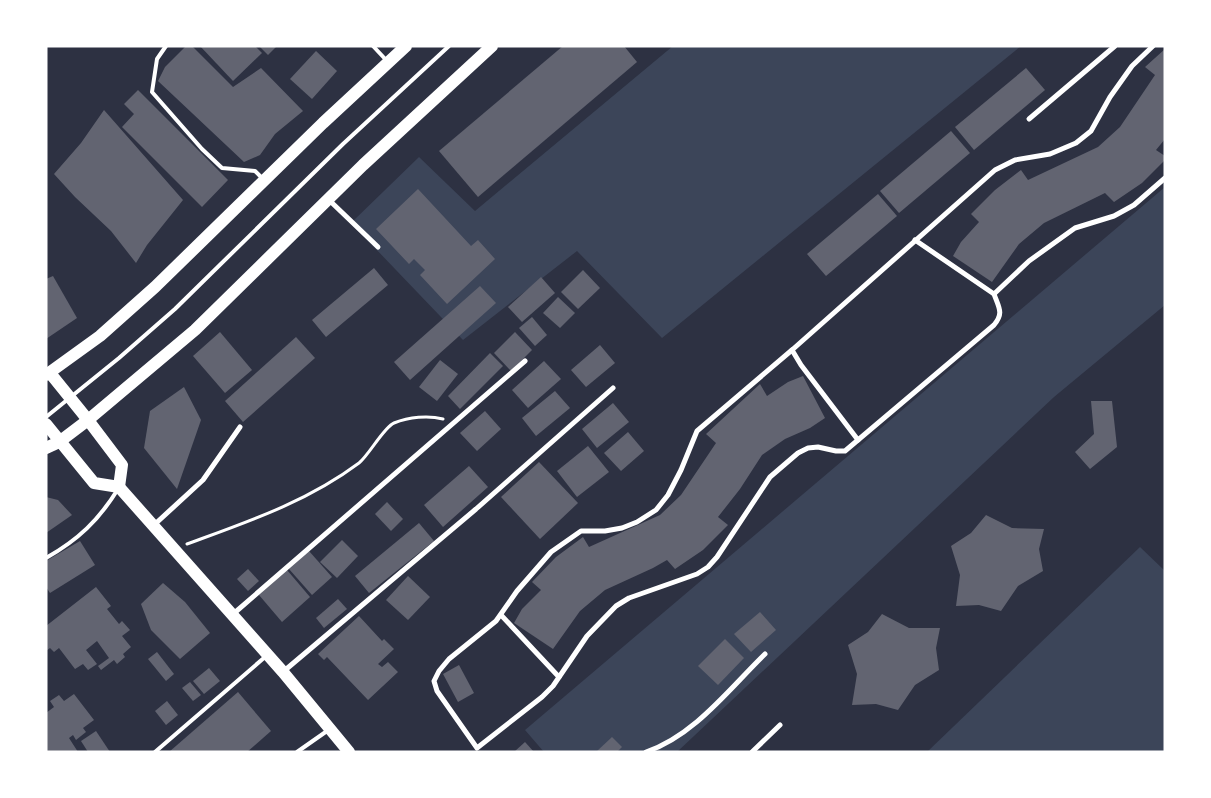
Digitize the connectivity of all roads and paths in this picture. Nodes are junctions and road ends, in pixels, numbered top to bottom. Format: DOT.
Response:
graph roads {
  1 [pos="166,46"];
  2 [pos="373,46"];
  3 [pos="406,46"];
  4 [pos="449,46"];
  5 [pos="492,46"];
  6 [pos="1115,46"];
  7 [pos="1153,46"];
  8 [pos="388,63"];
  9 [pos="1029,119"];
  10 [pos="1165,178"];
  11 [pos="264,181"];
  12 [pos="329,199"];
  13 [pos="915,240"];
  14 [pos="378,247"];
  15 [pos="994,294"];
  16 [pos="792,350"];
  17 [pos="525,362"];
  18 [pos="48,374"];
  19 [pos="613,388"];
  20 [pos="70,397"];
  21 [pos="46,417"];
  22 [pos="88,420"];
  23 [pos="455,422"];
  24 [pos="46,424"];
  25 [pos="240,427"];
  26 [pos="858,440"];
  27 [pos="59,442"];
  28 [pos="46,448"];
  29 [pos="119,487"];
  30 [pos="153,525"];
  31 [pos="174,549"];
  32 [pos="46,558"];
  33 [pos="232,615"];
  34 [pos="501,615"];
  35 [pos="766,654"];
  36 [pos="267,655"];
  37 [pos="283,672"];
  38 [pos="559,677"];
  39 [pos="780,725"];
  40 [pos="329,730"];
  41 [pos="475,750"];
  42 [pos="155,752"];
  43 [pos="297,752"];
  44 [pos="348,752"];
  45 [pos="646,752"];
  46 [pos="752,752"];
  1 -- 11 [label="lane"];
  2 -- 8 [label="lane"];
  3 -- 8 [label="main road"];
  4 -- 20 [label="lane"];
  5 -- 12 [label="main road"];
  6 -- 9 [label="street"];
  7 -- 13 [label="street"];
  8 -- 11 [label="main road"];
  10 -- 15 [label="street"];
  11 -- 18 [label="main road"];
  12 -- 14 [label="street"];
  12 -- 22 [label="main road"];
  13 -- 15 [label="street"];
  13 -- 16 [label="street"];
  15 -- 26 [label="street"];
  16 -- 26 [label="street"];
  16 -- 34 [label="street"];
  17 -- 23 [label="street"];
  18 -- 20 [label="main road"];
  19 -- 37 [label="street"];
  20 -- 21 [label="lane"];
  20 -- 22 [label="main road"];
  22 -- 27 [label="main road"];
  22 -- 29 [label="main road"];
  23 -- 31 [label="path"];
  23 -- 33 [label="street"];
  24 -- 27 [label="main road"];
  25 -- 30 [label="street"];
  26 -- 38 [label="street"];
  27 -- 28 [label="main road"];
  27 -- 29 [label="main road"];
  29 -- 30 [label="main road"];
  29 -- 32 [label="lane"];
  30 -- 31 [label="main road"];
  31 -- 33 [label="main road"];
  33 -- 36 [label="main road"];
  34 -- 38 [label="street"];
  34 -- 41 [label="street"];
  35 -- 45 [label="street"];
  36 -- 37 [label="main road"];
  36 -- 42 [label="lane"];
  37 -- 40 [label="main road"];
  38 -- 41 [label="street"];
  39 -- 46 [label="street"];
  40 -- 43 [label="lane"];
  40 -- 44 [label="main road"];
}
